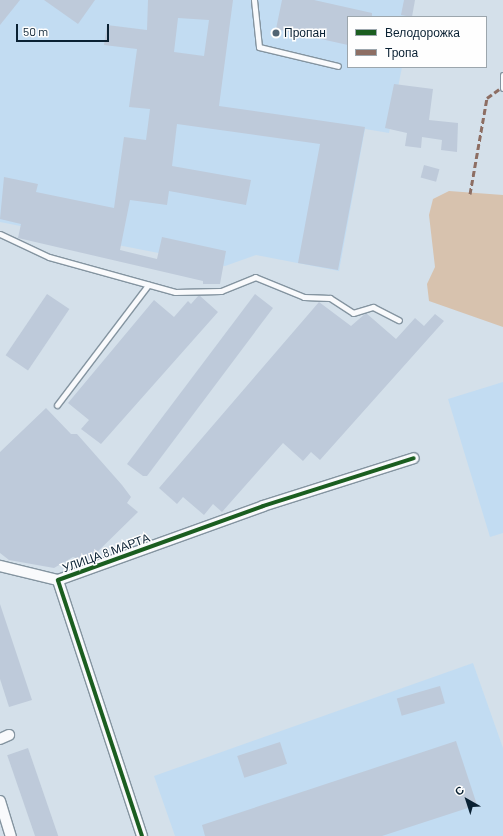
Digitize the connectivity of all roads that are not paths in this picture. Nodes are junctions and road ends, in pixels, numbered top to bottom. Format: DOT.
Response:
graph roads {
  1 [pos="254,0"];
  2 [pos="338,66"];
  3 [pos="503,75"];
  4 [pos="503,88"];
  5 [pos="0,234"];
  6 [pos="148,285"];
  7 [pos="399,320"];
  8 [pos="57,405"];
  9 [pos="414,458"];
  10 [pos="0,566"];
  11 [pos="58,580"];
  12 [pos="0,801"];
  13 [pos="11,836"];
  14 [pos="142,836"];
  1 -- 2 [label="lane"];
  3 -- 4 [label="lane"];
  5 -- 6 [label="lane"];
  6 -- 7 [label="lane"];
  6 -- 8 [label="lane"];
  9 -- 11 [label="street, УЛИЦА 8 МАРТА"];
  10 -- 11 [label="street"];
  11 -- 14 [label="street, УЛИЦА 8 МАРТА"];
  12 -- 13 [label="street"];
}
